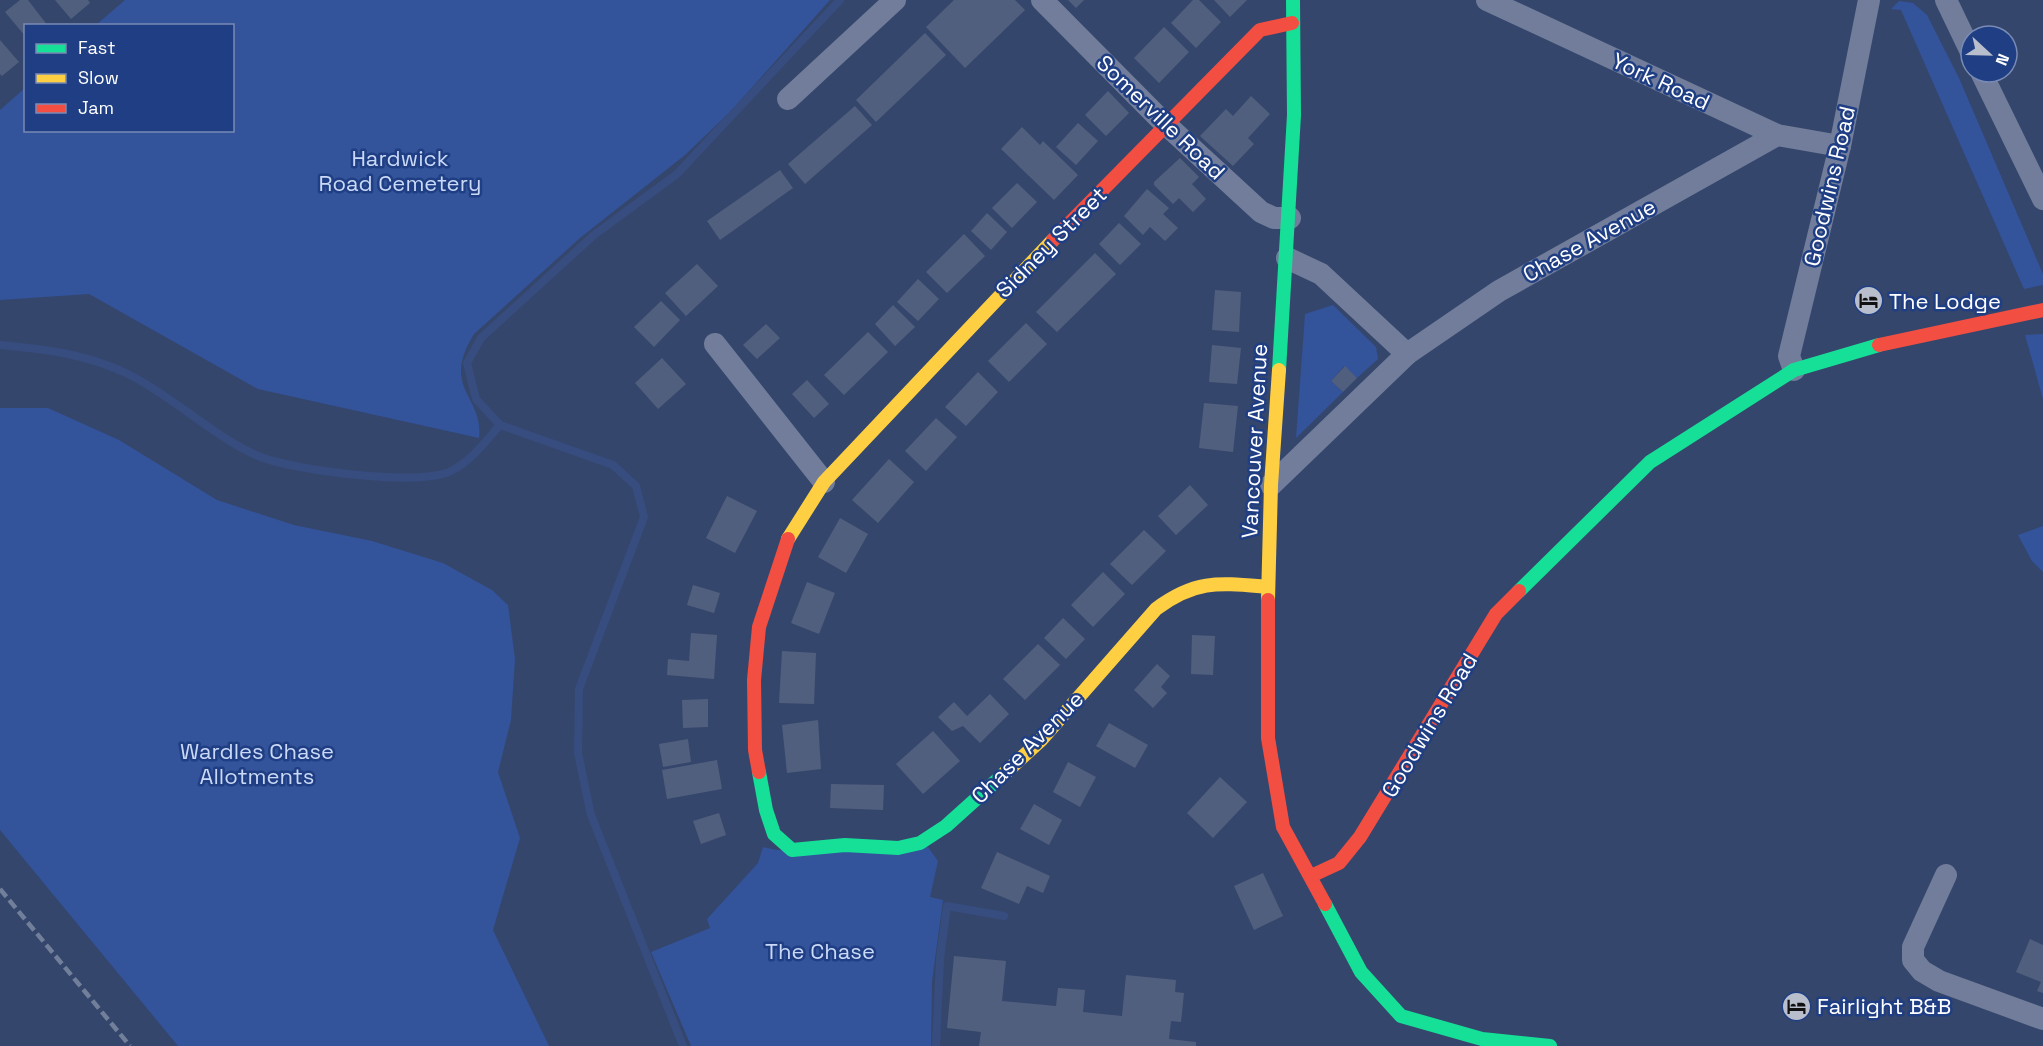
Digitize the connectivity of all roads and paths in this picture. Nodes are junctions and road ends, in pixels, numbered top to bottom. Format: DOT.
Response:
graph roads {
  1 [pos="896,0"];
  2 [pos="1042,0"];
  3 [pos="1293,0"];
  4 [pos="1487,0"];
  5 [pos="1869,0"];
  6 [pos="1946,0"];
  7 [pos="1292,23"];
  8 [pos="1959,27"];
  9 [pos="1987,84"];
  10 [pos="789,99"];
  11 [pos="1167,126"];
  12 [pos="1778,135"];
  13 [pos="1840,146"];
  14 [pos="2043,199"];
  15 [pos="1290,218"];
  16 [pos="1287,258"];
  17 [pos="2043,310"];
  18 [pos="715,344"];
  19 [pos="1407,354"];
  20 [pos="1794,370"];
  21 [pos="824,482"];
  22 [pos="1271,485"];
  23 [pos="1268,587"];
  24 [pos="792,850"];
  25 [pos="1947,874"];
  26 [pos="1311,876"];
  27 [pos="2043,1019"];
  28 [pos="1550,1046"];
  1 -- 10 [label="street"];
  2 -- 11 [label="street, Somerville Road"];
  3 -- 7 [label="street, Vancouver Avenue"];
  4 -- 12 [label="street, York Road"];
  5 -- 13 [label="street, Goodwins Road"];
  6 -- 8 [label="street"];
  7 -- 11 [label="street, Sidney Street"];
  7 -- 15 [label="street, Vancouver Avenue"];
  9 -- 14 [label="street"];
  11 -- 15 [label="street, Somerville Road"];
  11 -- 21 [label="street, Sidney Street"];
  12 -- 13 [label="street, York Road"];
  12 -- 19 [label="street, Chase Avenue"];
  13 -- 20 [label="street, Goodwins Road"];
  15 -- 16 [label="street, Vancouver Avenue"];
  16 -- 19 [label="street"];
  16 -- 22 [label="street, Vancouver Avenue"];
  17 -- 20 [label="street, Goodwins Road"];
  18 -- 21 [label="street"];
  19 -- 22 [label="street, Chase Avenue"];
  20 -- 26 [label="street, Goodwins Road"];
  21 -- 24 [label="street, Sidney Street"];
  22 -- 23 [label="street, Vancouver Avenue"];
  23 -- 24 [label="street, Chase Avenue"];
  23 -- 26 [label="street, Vancouver Avenue"];
  25 -- 27 [label="street"];
  26 -- 28 [label="street"];
}
